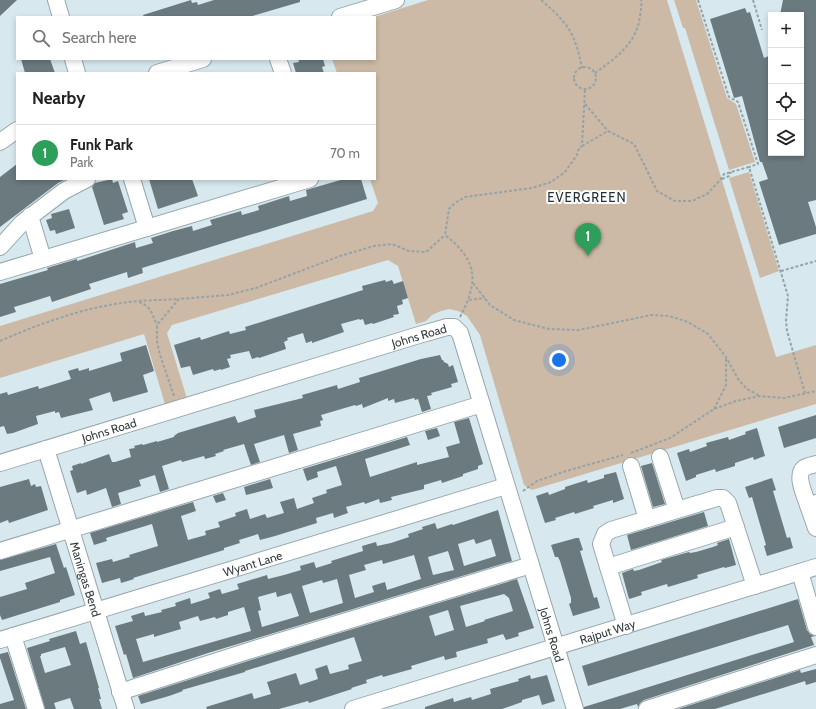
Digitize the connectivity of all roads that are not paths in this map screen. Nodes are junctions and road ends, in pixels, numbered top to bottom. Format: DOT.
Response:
graph roads {
  1 [pos="56,0"];
  2 [pos="396,0"];
  3 [pos="366,4"];
  4 [pos="61,16"];
  5 [pos="342,16"];
  6 [pos="73,60"];
  7 [pos="200,60"];
  8 [pos="278,60"];
  9 [pos="77,72"];
  10 [pos="160,72"];
  11 [pos="283,72"];
  12 [pos="16,131"];
  13 [pos="0,142"];
  14 [pos="85,180"];
  15 [pos="132,180"];
  16 [pos="307,180"];
  17 [pos="30,216"];
  18 [pos="147,228"];
  19 [pos="0,247"];
  20 [pos="43,259"];
  21 [pos="0,272"];
  22 [pos="482,404"];
  23 [pos="46,449"];
  24 [pos="660,457"];
  25 [pos="0,463"];
  26 [pos="816,464"];
  27 [pos="631,466"];
  28 [pos="508,491"];
  29 [pos="812,504"];
  30 [pos="677,510"];
  31 [pos="647,519"];
  32 [pos="736,527"];
  33 [pos="816,528"];
  34 [pos="71,530"];
  35 [pos="0,551"];
  36 [pos="531,565"];
  37 [pos="608,567"];
  38 [pos="816,567"];
  39 [pos="800,572"];
  40 [pos="755,586"];
  41 [pos="96,610"];
  42 [pos="626,626"];
  43 [pos="816,627"];
  44 [pos="7,638"];
  45 [pos="556,648"];
  46 [pos="816,655"];
  47 [pos="120,692"];
  48 [pos="36,709"];
  49 [pos="126,709"];
  50 [pos="353,709"];
  51 [pos="575,709"];
  52 [pos="647,709"];
  1 -- 4 [label="street"];
  2 -- 3 [label="street"];
  3 -- 5 [label="street"];
  6 -- 9 [label="street"];
  7 -- 10 [label="street"];
  8 -- 11 [label="street"];
  12 -- 13 [label="street"];
  14 -- 17 [label="street"];
  15 -- 18 [label="street"];
  16 -- 18 [label="street"];
  17 -- 19 [label="street"];
  17 -- 20 [label="street"];
  18 -- 20 [label="street"];
  20 -- 21 [label="street"];
  22 -- 23 [label="street, Johns Road"];
  22 -- 28 [label="street, Johns Road"];
  22 -- 34 [label="street"];
  23 -- 25 [label="street, Johns Road"];
  23 -- 34 [label="street, Maningas Bend"];
  24 -- 30 [label="street"];
  26 -- 29 [label="street"];
  27 -- 31 [label="street"];
  28 -- 36 [label="street, Johns Road"];
  28 -- 41 [label="street, Wyant Lane"];
  29 -- 33 [label="street"];
  30 -- 31 [label="street"];
  30 -- 32 [label="street"];
  31 -- 37 [label="street"];
  32 -- 37 [label="street"];
  32 -- 40 [label="street"];
  34 -- 35 [label="street"];
  34 -- 41 [label="street, Maningas Bend"];
  36 -- 45 [label="street, Johns Road"];
  36 -- 47 [label="street"];
  37 -- 42 [label="street"];
  38 -- 39 [label="street, Rajput Way"];
  39 -- 40 [label="street, Rajput Way"];
  39 -- 43 [label="street"];
  40 -- 42 [label="street, Rajput Way"];
  41 -- 44 [label="street, Wyant Lane"];
  41 -- 47 [label="street, Maningas Bend"];
  42 -- 45 [label="street, Rajput Way"];
  44 -- 48 [label="street"];
  45 -- 50 [label="street, Rajput Way"];
  45 -- 51 [label="street, Johns Road"];
  46 -- 52 [label="street"];
  47 -- 49 [label="street, Maningas Bend"];
}
